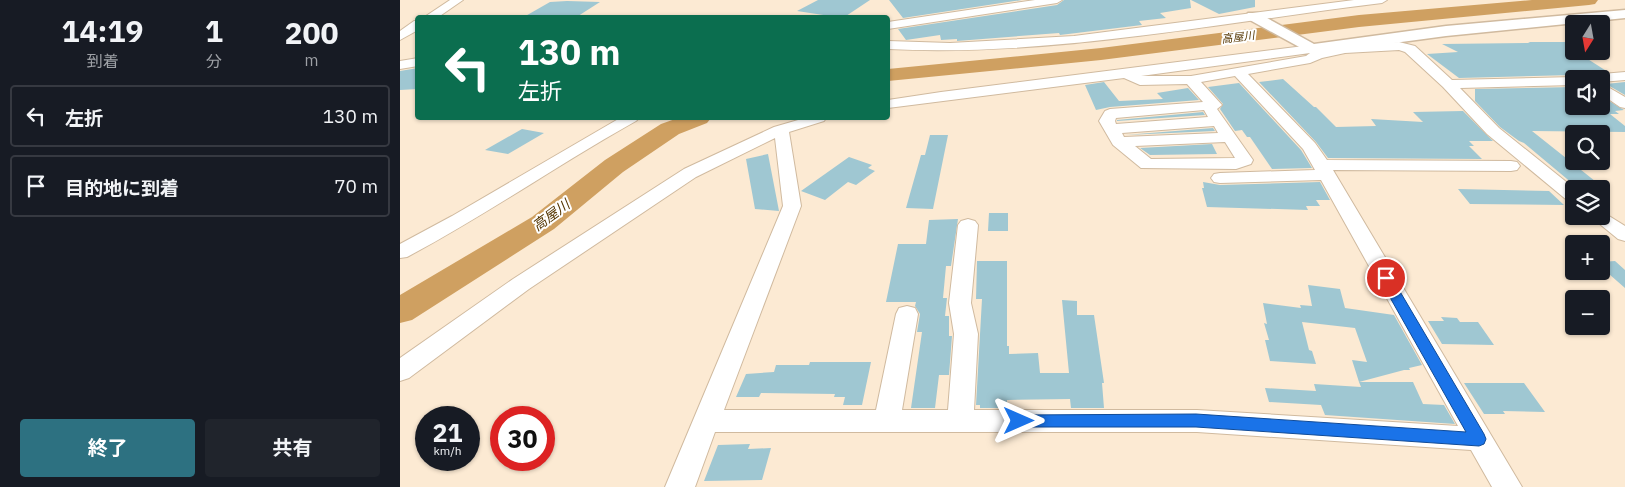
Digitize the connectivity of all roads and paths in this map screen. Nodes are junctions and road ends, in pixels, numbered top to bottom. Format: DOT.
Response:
graph roads {
  1 [pos="458,0"];
  2 [pos="1057,0"];
  3 [pos="1319,0"];
  4 [pos="1382,0"];
  5 [pos="1625,14"];
  6 [pos="433,15"];
  7 [pos="1257,15"];
  8 [pos="415,26"];
  9 [pos="890,26"];
  10 [pos="400,36"];
  11 [pos="890,45"];
  12 [pos="1315,52"];
  13 [pos="415,62"];
  14 [pos="400,65"];
  15 [pos="1239,73"];
  16 [pos="1129,74"];
  17 [pos="1625,76"];
  18 [pos="1610,77"];
  19 [pos="1191,80"];
  20 [pos="1565,81"];
  21 [pos="1448,84"];
  22 [pos="1610,93"];
  23 [pos="890,104"];
  24 [pos="1625,104"];
  25 [pos="1208,106"];
  26 [pos="627,120"];
  27 [pos="812,120"];
  28 [pos="1218,121"];
  29 [pos="780,130"];
  30 [pos="1115,136"];
  31 [pos="1228,138"];
  32 [pos="1512,166"];
  33 [pos="1324,170"];
  34 [pos="1220,178"];
  35 [pos="1565,190"];
  36 [pos="1610,224"];
  37 [pos="968,225"];
  38 [pos="1625,234"];
  39 [pos="400,252"];
  40 [pos="907,314"];
  41 [pos="400,371"];
  42 [pos="707,421"];
  43 [pos="887,421"];
  44 [pos="960,421"];
  45 [pos="1479,439"];
  46 [pos="680,487"];
  47 [pos="1507,487"];
  1 -- 6 [label="street"];
  2 -- 9 [label="street"];
  3 -- 7 [label="street"];
  4 -- 7 [label="street"];
  5 -- 12 [label="street"];
  7 -- 11 [label="street"];
  7 -- 12 [label="street"];
  8 -- 10 [label="street"];
  12 -- 15 [label="street"];
  12 -- 16 [label="street"];
  12 -- 21 [label="street"];
  13 -- 14 [label="street"];
  15 -- 19 [label="street"];
  15 -- 33 [label="street"];
  16 -- 19 [label="street"];
  16 -- 23 [label="street"];
  17 -- 18 [label="street"];
  19 -- 25 [label="street"];
  20 -- 21 [label="street"];
  21 -- 35 [label="street"];
  22 -- 24 [label="street"];
  25 -- 28 [label="street"];
  25 -- 30 [label="street"];
  26 -- 39 [label="street"];
  27 -- 29 [label="street"];
  28 -- 30 [label="street"];
  28 -- 31 [label="street"];
  29 -- 41 [label="street"];
  29 -- 42 [label="street"];
  30 -- 31 [label="street"];
  30 -- 31 [label="street"];
  32 -- 33 [label="street"];
  33 -- 34 [label="street"];
  33 -- 45 [label="street"];
  36 -- 38 [label="street"];
  37 -- 44 [label="street"];
  40 -- 43 [label="street"];
  42 -- 43 [label="street"];
  42 -- 46 [label="street"];
  43 -- 44 [label="street"];
  44 -- 45 [label="street"];
  45 -- 47 [label="street"];
}
